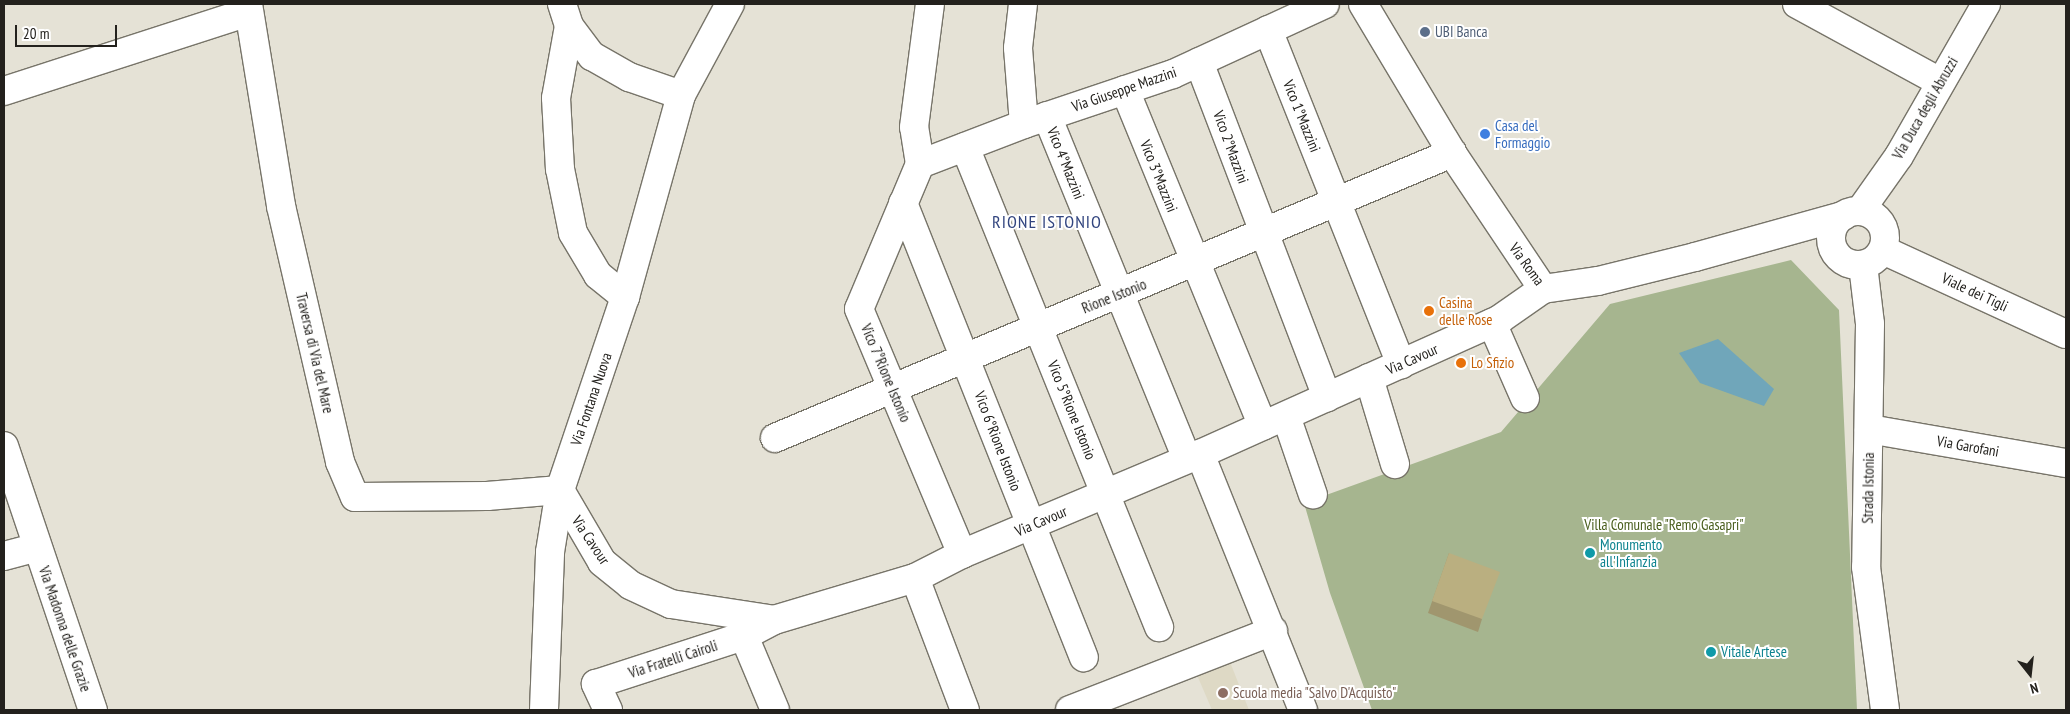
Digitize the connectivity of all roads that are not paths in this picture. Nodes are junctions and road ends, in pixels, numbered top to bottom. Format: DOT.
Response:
graph roads {
  1 [pos="730,4"];
  2 [pos="930,4"];
  3 [pos="1023,4"];
  4 [pos="1325,4"];
  5 [pos="1363,4"];
  6 [pos="1797,4"];
  7 [pos="248,8"];
  8 [pos="1977,9"];
  9 [pos="565,15"];
  10 [pos="1268,30"];
  11 [pos="1199,62"];
  12 [pos="1940,82"];
  13 [pos="1125,90"];
  14 [pos="4,91"];
  15 [pos="681,95"];
  16 [pos="1035,120"];
  17 [pos="965,147"];
  18 [pos="1452,153"];
  19 [pos="920,164"];
  20 [pos="1336,202"];
  21 [pos="903,203"];
  22 [pos="1852,213"];
  23 [pos="1263,233"];
  24 [pos="1873,258"];
  25 [pos="1194,263"];
  26 [pos="1543,289"];
  27 [pos="1120,294"];
  28 [pos="625,297"];
  29 [pos="1492,323"];
  30 [pos="1039,327"];
  31 [pos="2066,334"];
  32 [pos="966,357"];
  33 [pos="1401,364"];
  34 [pos="1369,378"];
  35 [pos="893,389"];
  36 [pos="1327,397"];
  37 [pos="1525,398"];
  38 [pos="1274,421"];
  39 [pos="1869,430"];
  40 [pos="775,438"];
  41 [pos="4,446"];
  42 [pos="1194,457"];
  43 [pos="2066,462"];
  44 [pos="1395,464"];
  45 [pos="560,490"];
  46 [pos="1105,494"];
  47 [pos="1313,496"];
  48 [pos="1030,526"];
  49 [pos="37,547"];
  50 [pos="962,554"];
  51 [pos="4,556"];
  52 [pos="915,578"];
  53 [pos="774,620"];
  54 [pos="1270,623"];
  55 [pos="1159,627"];
  56 [pos="744,636"];
  57 [pos="1084,657"];
  58 [pos="93,710"];
  59 [pos="544,710"];
  60 [pos="608,710"];
  61 [pos="775,710"];
  62 [pos="965,710"];
  63 [pos="1070,710"];
  64 [pos="1303,710"];
  65 [pos="1886,710"];
  1 -- 15 [label="street, Via Fontana Nuova"];
  2 -- 19 [label="street"];
  3 -- 16 [label="street, Vico 4°Mazzini"];
  4 -- 10 [label="street, Via Giuseppe Mazzini"];
  5 -- 18 [label="street, Via Roma"];
  6 -- 12 [label="street"];
  7 -- 14 [label="street"];
  7 -- 45 [label="street, Traversa di Via del Mare"];
  8 -- 12 [label="street, Via Duca degli Abruzzi"];
  9 -- 15 [label="street"];
  9 -- 28 [label="street"];
  10 -- 11 [label="street, Via Giuseppe Mazzini"];
  10 -- 20 [label="street, Vico 1°Mazzini"];
  11 -- 13 [label="street, Via Giuseppe Mazzini"];
  11 -- 23 [label="street, Vico 2°Mazzini"];
  12 -- 22 [label="street, Via Duca degli Abruzzi"];
  13 -- 16 [label="street, Via Giuseppe Mazzini"];
  13 -- 25 [label="street, Vico 3°Mazzini"];
  15 -- 28 [label="street, Via Fontana Nuova"];
  16 -- 17 [label="street, Via Giuseppe Mazzini"];
  16 -- 27 [label="street, Vico 4°Mazzini"];
  17 -- 19 [label="street, Via Giuseppe Mazzini"];
  17 -- 30 [label="street, Vico 5°Rione Istonio"];
  18 -- 20 [label="street, Rione Istonio"];
  18 -- 26 [label="street, Via Roma"];
  19 -- 21 [label="street, Vico 7°Rione Istonio"];
  20 -- 23 [label="street, Rione Istonio"];
  20 -- 33 [label="street, Vico 1°Mazzini"];
  21 -- 32 [label="street, Vico 6°Rione Istonio"];
  21 -- 35 [label="street, Vico 7°Rione Istonio"];
  22 -- 24 [label="street"];
  22 -- 24 [label="street"];
  22 -- 26 [label="street, Via Roma"];
  23 -- 25 [label="street, Rione Istonio"];
  23 -- 36 [label="street, Vico 2°Mazzini"];
  24 -- 31 [label="street, Viale dei Tigli"];
  24 -- 39 [label="street, Strada Istonia"];
  25 -- 27 [label="street, Rione Istonio"];
  25 -- 38 [label="street, Vico 3°Mazzini"];
  26 -- 29 [label="street, Via Cavour"];
  27 -- 30 [label="street, Rione Istonio"];
  27 -- 42 [label="street, Vico 4°Mazzini"];
  28 -- 45 [label="street, Via Fontana Nuova"];
  29 -- 33 [label="street, Via Cavour"];
  29 -- 37 [label="street"];
  30 -- 32 [label="street, Rione Istonio"];
  30 -- 46 [label="street, Vico 5°Rione Istonio"];
  32 -- 35 [label="street, Rione Istonio"];
  32 -- 48 [label="street, Vico 6°Rione Istonio"];
  33 -- 34 [label="street, Via Cavour"];
  34 -- 36 [label="street, Via Cavour"];
  34 -- 44 [label="street"];
  35 -- 40 [label="street, Rione Istonio"];
  35 -- 50 [label="street, Vico 7°Rione Istonio"];
  36 -- 38 [label="street, Via Cavour"];
  38 -- 42 [label="street, Via Cavour"];
  38 -- 47 [label="street, Vico 3°Mazzini"];
  39 -- 43 [label="street, Via Garofani"];
  39 -- 65 [label="street, Strada Istonia"];
  41 -- 49 [label="street, Via Madonna delle Grazie"];
  42 -- 46 [label="street, Via Cavour"];
  42 -- 54 [label="street, Vico 4°Mazzini"];
  45 -- 53 [label="street, Via Cavour"];
  45 -- 59 [label="street, Via Fontana Nuova"];
  46 -- 48 [label="street, Via Cavour"];
  46 -- 55 [label="street, Vico 5°Rione Istonio"];
  48 -- 50 [label="street, Via Cavour"];
  48 -- 57 [label="street, Vico 6°Rione Istonio"];
  49 -- 51 [label="street, Via Madonna delle Grazie"];
  49 -- 58 [label="street, Via Madonna delle Grazie"];
  50 -- 52 [label="street, Via Cavour"];
  52 -- 53 [label="street, Via Cavour"];
  52 -- 62 [label="street"];
  53 -- 56 [label="street, Via Fratelli Cairoli"];
  54 -- 63 [label="street"];
  54 -- 64 [label="street, Vico 4°Mazzini"];
  56 -- 60 [label="street, Via Fratelli Cairoli"];
  56 -- 61 [label="street"];
}
